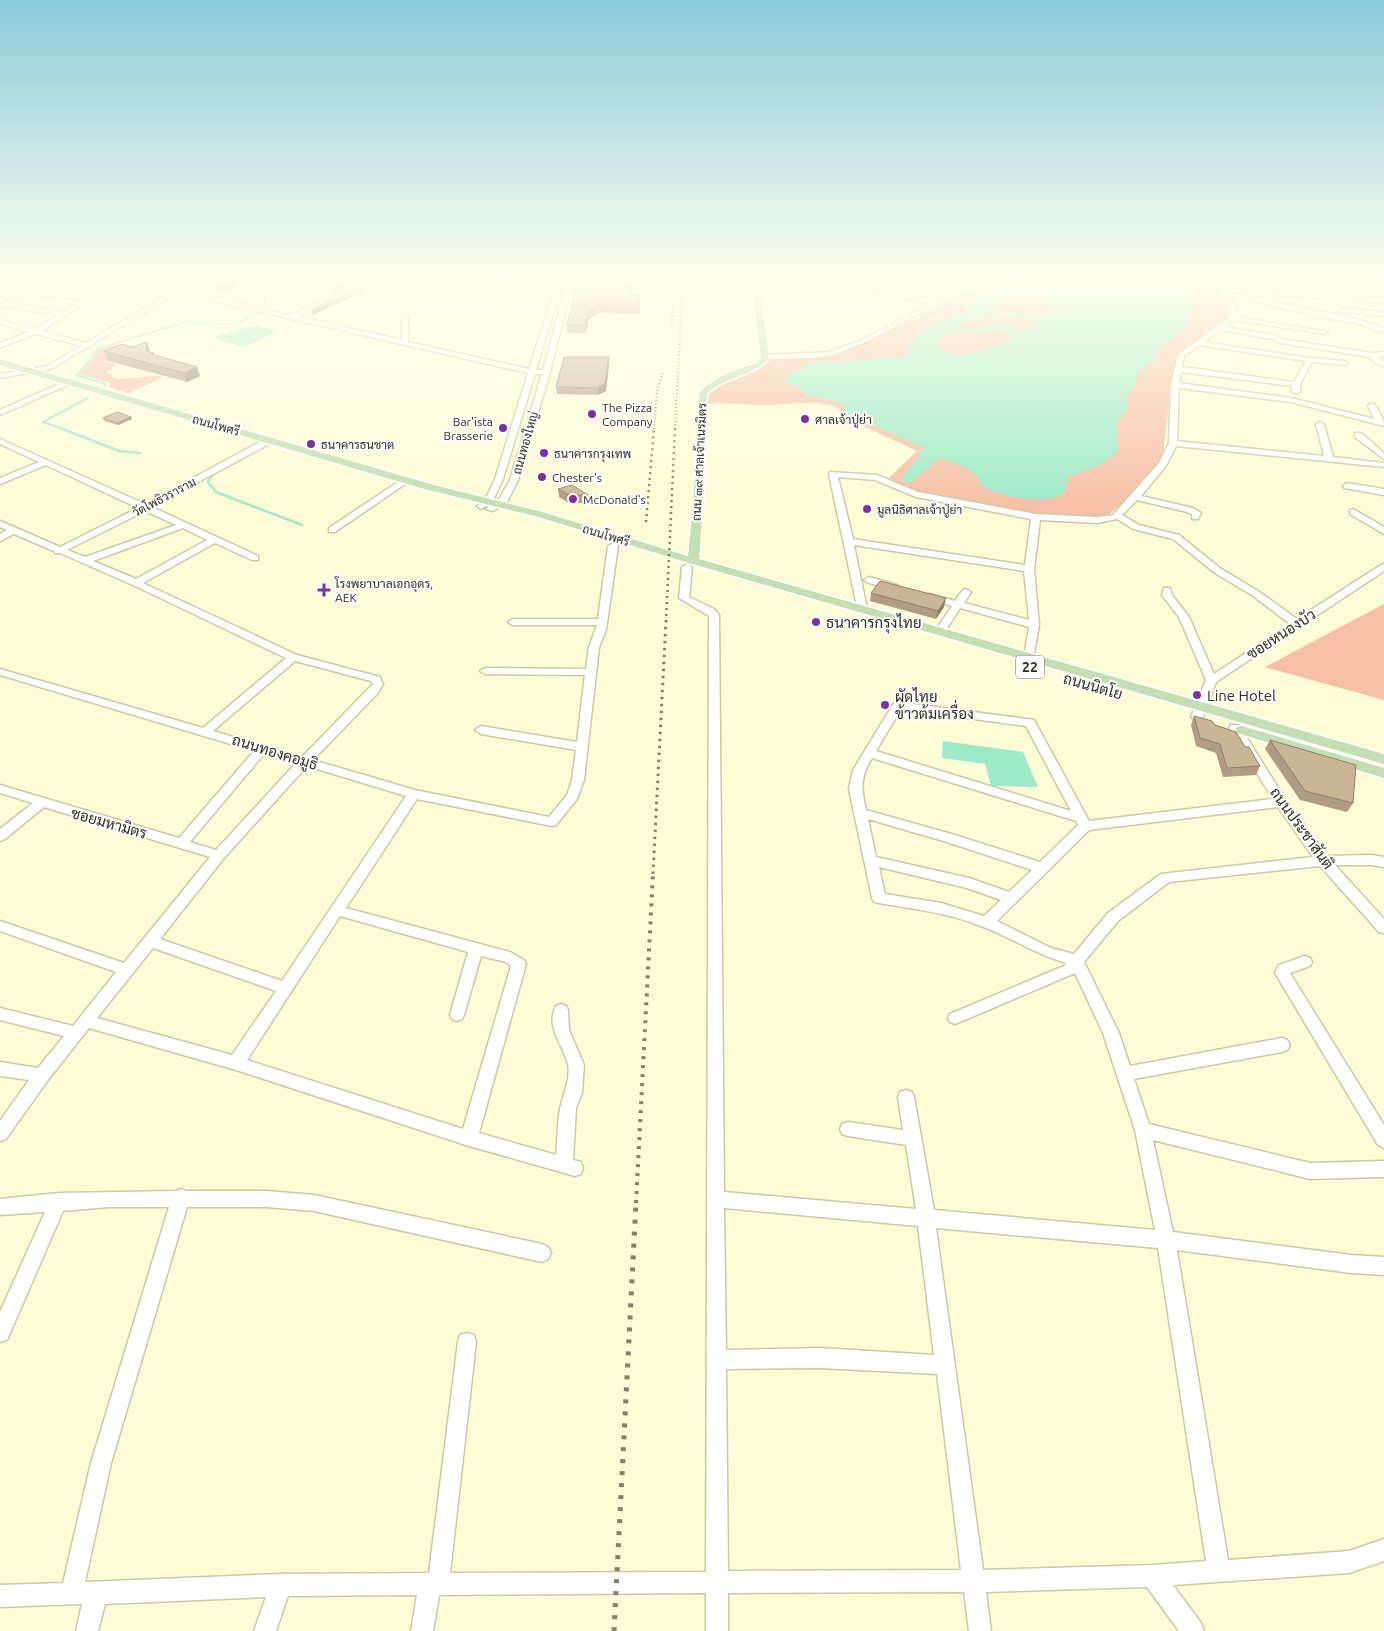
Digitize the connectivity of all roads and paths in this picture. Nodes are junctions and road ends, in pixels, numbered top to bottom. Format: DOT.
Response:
graph roads {
  1 [pos="67,357"];
  2 [pos="467,357"];
  3 [pos="537,357"];
  4 [pos="550,357"];
  5 [pos="764,357"];
  6 [pos="1181,357"];
  7 [pos="1291,357"];
  8 [pos="1373,357"];
  9 [pos="1310,360"];
  10 [pos="0,362"];
  11 [pos="1345,363"];
  12 [pos="1384,365"];
  13 [pos="1178,369"];
  14 [pos="34,372"];
  15 [pos="532,372"];
  16 [pos="546,372"];
  17 [pos="0,376"];
  18 [pos="71,382"];
  19 [pos="1296,384"];
  20 [pos="1175,385"];
  21 [pos="1296,402"];
  22 [pos="1372,405"];
  23 [pos="0,413"];
  24 [pos="1382,423"];
  25 [pos="1320,424"];
  26 [pos="1358,435"];
  27 [pos="268,440"];
  28 [pos="0,441"];
  29 [pos="1173,444"];
  30 [pos="1384,457"];
  31 [pos="1329,460"];
  32 [pos="47,462"];
  33 [pos="1384,465"];
  34 [pos="499,479"];
  35 [pos="407,480"];
  36 [pos="514,480"];
  37 [pos="0,481"];
  38 [pos="1346,486"];
  39 [pos="432,488"];
  40 [pos="1384,492"];
  41 [pos="1135,497"];
  42 [pos="458,500"];
  43 [pos="490,505"];
  44 [pos="146,507"];
  45 [pos="1353,512"];
  46 [pos="1117,516"];
  47 [pos="517,517"];
  48 [pos="1036,517"];
  49 [pos="1195,517"];
  50 [pos="0,524"];
  51 [pos="184,524"];
  52 [pos="14,530"];
  53 [pos="332,530"];
  54 [pos="1384,531"];
  55 [pos="0,538"];
  56 [pos="215,540"];
  57 [pos="849,541"];
  58 [pos="613,546"];
  59 [pos="58,551"];
  60 [pos="255,558"];
  61 [pos="83,561"];
  62 [pos="690,564"];
  63 [pos="1384,567"];
  64 [pos="1029,569"];
  65 [pos="869,580"];
  66 [pos="136,583"];
  67 [pos="904,590"];
  68 [pos="1167,590"];
  69 [pos="966,592"];
  70 [pos="922,594"];
  71 [pos="958,604"];
  72 [pos="864,612"];
  73 [pos="513,622"];
  74 [pos="602,622"];
  75 [pos="1296,623"];
  76 [pos="1034,625"];
  77 [pos="940,631"];
  78 [pos="293,657"];
  79 [pos="1029,657"];
  80 [pos="485,671"];
  81 [pos="0,672"];
  82 [pos="591,672"];
  83 [pos="1211,680"];
  84 [pos="1198,712"];
  85 [pos="1236,723"];
  86 [pos="481,730"];
  87 [pos="205,732"];
  88 [pos="582,747"];
  89 [pos="262,749"];
  90 [pos="870,753"];
  91 [pos="1384,759"];
  92 [pos="305,761"];
  93 [pos="1384,773"];
  94 [pos="0,790"];
  95 [pos="414,794"];
  96 [pos="1281,802"];
  97 [pos="41,803"];
  98 [pos="861,813"];
  99 [pos="1082,822"];
  100 [pos="0,836"];
  101 [pos="182,844"];
  102 [pos="219,855"];
  103 [pos="870,860"];
  104 [pos="1323,861"];
  105 [pos="1384,862"];
  106 [pos="1042,868"];
  107 [pos="1012,898"];
  108 [pos="336,910"];
  109 [pos="987,922"];
  110 [pos="0,926"];
  111 [pos="1384,928"];
  112 [pos="150,941"];
  113 [pos="476,950"];
  114 [pos="1077,960"];
  115 [pos="1305,962"];
  116 [pos="126,970"];
  117 [pos="285,988"];
  118 [pos="561,1010"];
  119 [pos="0,1014"];
  120 [pos="457,1015"];
  121 [pos="955,1018"];
  122 [pos="81,1027"];
  123 [pos="1282,1044"];
  124 [pos="236,1063"];
  125 [pos="0,1069"];
  126 [pos="1125,1074"];
  127 [pos="42,1075"];
  128 [pos="906,1097"];
  129 [pos="2,1128"];
  130 [pos="848,1129"];
  131 [pos="1143,1130"];
  132 [pos="469,1138"];
  133 [pos="913,1139"];
  134 [pos="1384,1140"];
  135 [pos="1384,1169"];
  136 [pos="181,1197"];
  137 [pos="716,1199"];
  138 [pos="59,1201"];
  139 [pos="0,1207"];
  140 [pos="926,1217"];
  141 [pos="1166,1240"];
  142 [pos="542,1253"];
  143 [pos="1384,1266"];
  144 [pos="0,1333"];
  145 [pos="467,1342"];
  146 [pos="715,1360"];
  147 [pos="946,1365"];
  148 [pos="1384,1550"];
  149 [pos="1219,1572"];
  150 [pos="1152,1576"];
  151 [pos="973,1581"];
  152 [pos="717,1583"];
  153 [pos="281,1585"];
  154 [pos="434,1586"];
  155 [pos="96,1593"];
  156 [pos="71,1594"];
  157 [pos="0,1596"];
  158 [pos="87,1631"];
  159 [pos="265,1631"];
  160 [pos="422,1631"];
  161 [pos="716,1631"];
  162 [pos="980,1631"];
  163 [pos="1193,1631"];
  1 -- 14 [label="street"];
  2 -- 15 [label="street"];
  3 -- 15 [label="street, ถนนทองใหญ่"];
  4 -- 16 [label="street, ถนนทองใหญ่"];
  5 -- 62 [label="main road, ถนน ๓๙ ศาลเจ้าเนรมิตร"];
  6 -- 13 [label="street"];
  7 -- 9 [label="street"];
  8 -- 12 [label="street"];
  9 -- 11 [label="street"];
  9 -- 19 [label="street"];
  10 -- 14 [label="main road, ถนนโพศรี"];
  13 -- 19 [label="street"];
  13 -- 20 [label="street"];
  14 -- 17 [label="street"];
  14 -- 18 [label="main road, ถนนโพศรี"];
  15 -- 16 [label="street"];
  15 -- 34 [label="street, ถนนทองใหญ่"];
  16 -- 36 [label="street, ถนนทองใหญ่"];
  18 -- 23 [label="street"];
  18 -- 27 [label="main road, ถนนโพศรี"];
  19 -- 21 [label="street"];
  20 -- 21 [label="street"];
  20 -- 29 [label="street"];
  21 -- 24 [label="street"];
  22 -- 24 [label="street"];
  25 -- 31 [label="street"];
  26 -- 30 [label="street"];
  27 -- 35 [label="main road, ถนนโพศรี"];
  27 -- 44 [label="street, วัดโพธิวราราม"];
  28 -- 32 [label="street"];
  29 -- 31 [label="street"];
  29 -- 41 [label="street"];
  31 -- 33 [label="street"];
  32 -- 37 [label="street"];
  32 -- 44 [label="street"];
  34 -- 36 [label="street"];
  34 -- 43 [label="street, ถนนทองใหญ่"];
  35 -- 39 [label="main road, ถนนโพศรี"];
  35 -- 53 [label="street"];
  36 -- 43 [label="street, ถนนทองใหญ่"];
  38 -- 40 [label="street"];
  39 -- 42 [label="main road, ถนนโพศรี"];
  39 -- 43 [label="main road, ถนนโพศรี"];
  41 -- 46 [label="street"];
  41 -- 49 [label="street"];
  42 -- 43 [label="main road, ถนนโพศรี"];
  42 -- 47 [label="main road"];
  43 -- 47 [label="main road, ถนนโพศรี"];
  43 -- 62 [label="main road, ถนนโพศรี"];
  44 -- 51 [label="street"];
  44 -- 59 [label="street, วัดโพธิวราราม"];
  45 -- 54 [label="street"];
  46 -- 48 [label="street"];
  46 -- 75 [label="street"];
  47 -- 58 [label="main road, ถนนโพศรี"];
  48 -- 57 [label="street"];
  48 -- 64 [label="street"];
  50 -- 52 [label="street"];
  51 -- 56 [label="street"];
  51 -- 61 [label="street"];
  52 -- 55 [label="street"];
  52 -- 59 [label="street"];
  56 -- 60 [label="street"];
  56 -- 66 [label="street"];
  57 -- 64 [label="street"];
  57 -- 72 [label="street"];
  58 -- 62 [label="main road, ถนนโพศรี"];
  58 -- 74 [label="street"];
  59 -- 61 [label="street"];
  61 -- 66 [label="street"];
  62 -- 72 [label="main road, ถนนนิตโย"];
  62 -- 137 [label="street"];
  63 -- 75 [label="street, ซอยหนองบัว"];
  64 -- 76 [label="street"];
  65 -- 67 [label="street"];
  66 -- 78 [label="street"];
  68 -- 83 [label="street"];
  69 -- 71 [label="street"];
  70 -- 71 [label="street"];
  71 -- 76 [label="street"];
  71 -- 77 [label="street"];
  72 -- 77 [label="main road, ถนนนิตโย / 22"];
  72 -- 84 [label="main road, ถนนนิตโย / 22"];
  73 -- 74 [label="street"];
  74 -- 82 [label="street"];
  75 -- 83 [label="street, ซอยหนองบัว"];
  76 -- 79 [label="street"];
  77 -- 79 [label="main road, ถนนนิตโย / 22"];
  78 -- 87 [label="street"];
  78 -- 92 [label="street"];
  79 -- 84 [label="main road, ถนนนิตโย / 22"];
  80 -- 82 [label="street"];
  81 -- 87 [label="street, ถนนทองคอมูธิ"];
  82 -- 88 [label="street"];
  83 -- 84 [label="street"];
  84 -- 85 [label="main road, ถนนนิตโย / 22"];
  85 -- 91 [label="main road, ถนนนิตโย / 22"];
  85 -- 93 [label="main road, ถนนนิตโย / 22"];
  85 -- 96 [label="street, ถนนประชาสันติ"];
  86 -- 88 [label="street"];
  87 -- 89 [label="street, ถนนทองคอมูธิ"];
  88 -- 95 [label="street, ถนนทองคอมูธิ"];
  89 -- 92 [label="street, ถนนทองคอมูธิ"];
  89 -- 101 [label="street"];
  90 -- 98 [label="street"];
  90 -- 99 [label="street"];
  90 -- 99 [label="street"];
  92 -- 95 [label="street, ถนนทองคอมูธิ"];
  92 -- 102 [label="street"];
  94 -- 97 [label="street, ซอยมหามิตร"];
  95 -- 108 [label="street"];
  96 -- 99 [label="street"];
  96 -- 104 [label="street, ถนนประชาสันติ"];
  97 -- 100 [label="street"];
  97 -- 101 [label="street, ซอยมหามิตร"];
  98 -- 103 [label="street"];
  98 -- 106 [label="street"];
  99 -- 106 [label="street"];
  101 -- 102 [label="street, ซอยมหามิตร"];
  102 -- 112 [label="street"];
  103 -- 107 [label="street"];
  103 -- 109 [label="street"];
  104 -- 105 [label="street"];
  104 -- 111 [label="street, ถนนประชาสันติ"];
  104 -- 114 [label="street"];
  106 -- 107 [label="street"];
  107 -- 109 [label="street"];
  108 -- 113 [label="street"];
  108 -- 117 [label="street"];
  109 -- 114 [label="street"];
  110 -- 116 [label="street"];
  112 -- 116 [label="street"];
  112 -- 117 [label="street"];
  113 -- 120 [label="street"];
  113 -- 132 [label="street"];
  114 -- 121 [label="street"];
  114 -- 126 [label="street"];
  115 -- 134 [label="street"];
  116 -- 122 [label="street"];
  117 -- 124 [label="street"];
  118 -- 132 [label="street"];
  119 -- 122 [label="street"];
  122 -- 124 [label="street"];
  122 -- 127 [label="street"];
  123 -- 126 [label="street"];
  124 -- 132 [label="street"];
  125 -- 127 [label="street"];
  126 -- 131 [label="street"];
  127 -- 129 [label="street"];
  128 -- 133 [label="street"];
  130 -- 133 [label="street"];
  131 -- 135 [label="street"];
  131 -- 141 [label="street"];
  133 -- 140 [label="street"];
  136 -- 138 [label="street"];
  136 -- 142 [label="street"];
  136 -- 156 [label="street"];
  137 -- 140 [label="street"];
  137 -- 146 [label="street"];
  138 -- 139 [label="street"];
  138 -- 144 [label="street"];
  140 -- 141 [label="street"];
  140 -- 147 [label="street"];
  141 -- 143 [label="street"];
  141 -- 149 [label="street"];
  145 -- 154 [label="street"];
  146 -- 147 [label="street"];
  146 -- 152 [label="street"];
  147 -- 151 [label="street"];
  148 -- 149 [label="street"];
  149 -- 150 [label="street"];
  150 -- 151 [label="street"];
  150 -- 163 [label="street"];
  151 -- 152 [label="street"];
  151 -- 162 [label="street"];
  152 -- 154 [label="street"];
  152 -- 161 [label="street"];
  153 -- 154 [label="street"];
  153 -- 155 [label="street"];
  153 -- 159 [label="street"];
  154 -- 160 [label="street"];
  155 -- 156 [label="street"];
  155 -- 158 [label="street"];
  156 -- 157 [label="street"];
}
